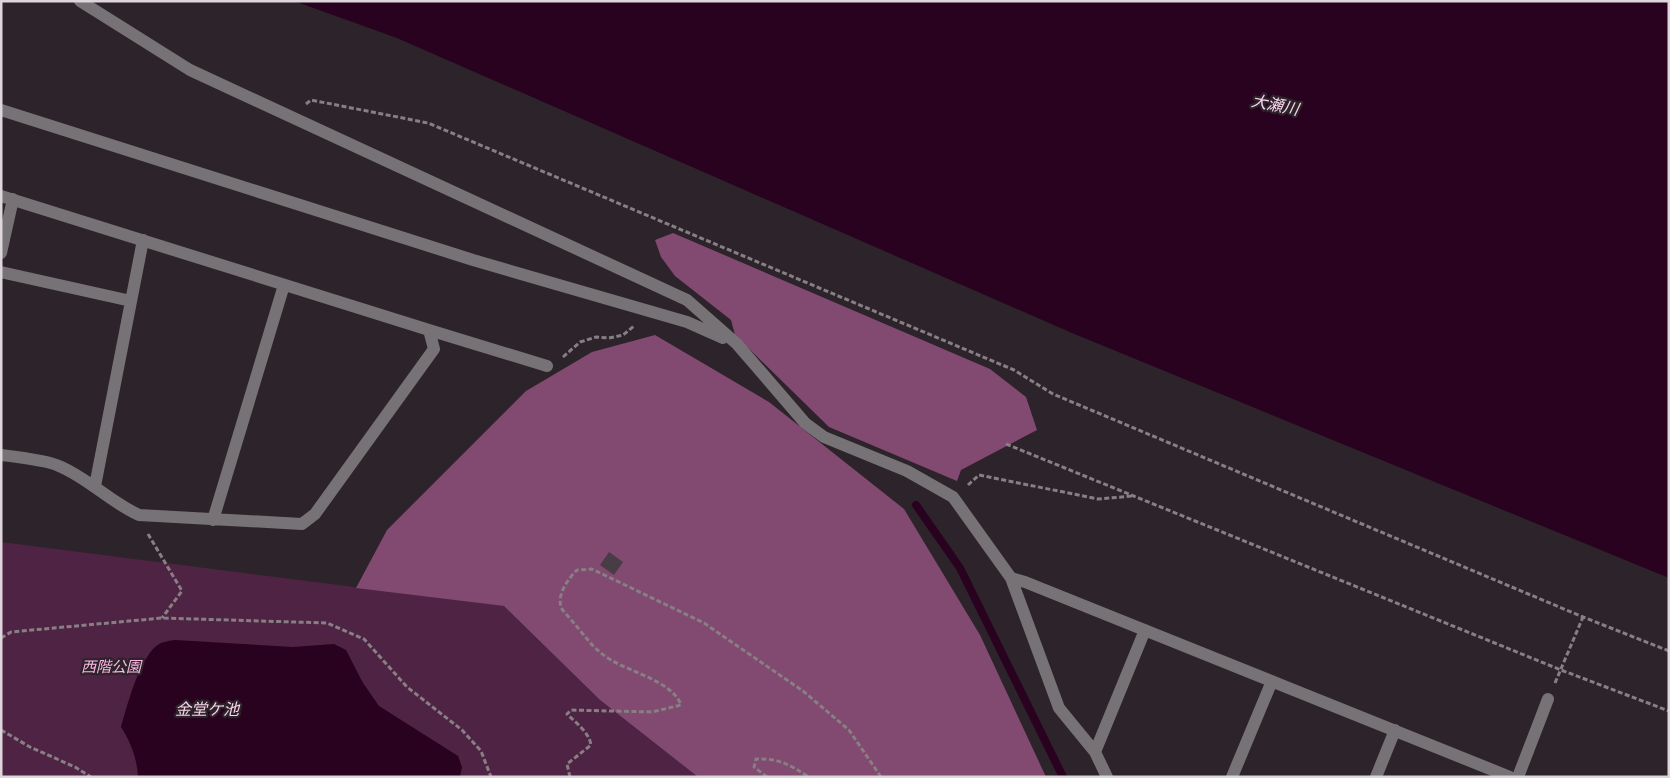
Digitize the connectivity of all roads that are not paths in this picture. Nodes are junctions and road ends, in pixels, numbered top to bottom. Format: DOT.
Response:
graph roads {
  1 [pos="80,1"];
  2 [pos="1,110"];
  3 [pos="7,197"];
  4 [pos="143,240"];
  5 [pos="1,253"];
  6 [pos="1,272"];
  7 [pos="284,285"];
  8 [pos="131,302"];
  9 [pos="429,330"];
  10 [pos="737,344"];
  11 [pos="547,366"];
  12 [pos="1,454"];
  13 [pos="95,486"];
  14 [pos="213,520"];
  15 [pos="1011,578"];
  16 [pos="1145,630"];
  17 [pos="1272,681"];
  18 [pos="1548,699"];
  19 [pos="1395,730"];
  20 [pos="1095,752"];
  21 [pos="1107,777"];
  22 [pos="1232,777"];
  23 [pos="1376,777"];
  24 [pos="1510,777"];
  25 [pos="1518,777"];
  1 -- 10 [label="street"];
  2 -- 10 [label="street"];
  3 -- 4 [label="street"];
  3 -- 5 [label="street"];
  4 -- 7 [label="street"];
  4 -- 8 [label="street"];
  6 -- 8 [label="street"];
  7 -- 9 [label="street"];
  7 -- 14 [label="street"];
  8 -- 13 [label="street"];
  9 -- 11 [label="street"];
  9 -- 14 [label="street"];
  10 -- 15 [label="street"];
  12 -- 13 [label="street"];
  13 -- 14 [label="street"];
  15 -- 16 [label="street"];
  15 -- 20 [label="street"];
  16 -- 17 [label="street"];
  16 -- 20 [label="street"];
  17 -- 19 [label="street"];
  17 -- 22 [label="street"];
  18 -- 25 [label="street"];
  19 -- 23 [label="street"];
  19 -- 24 [label="street"];
  20 -- 21 [label="street"];
}
